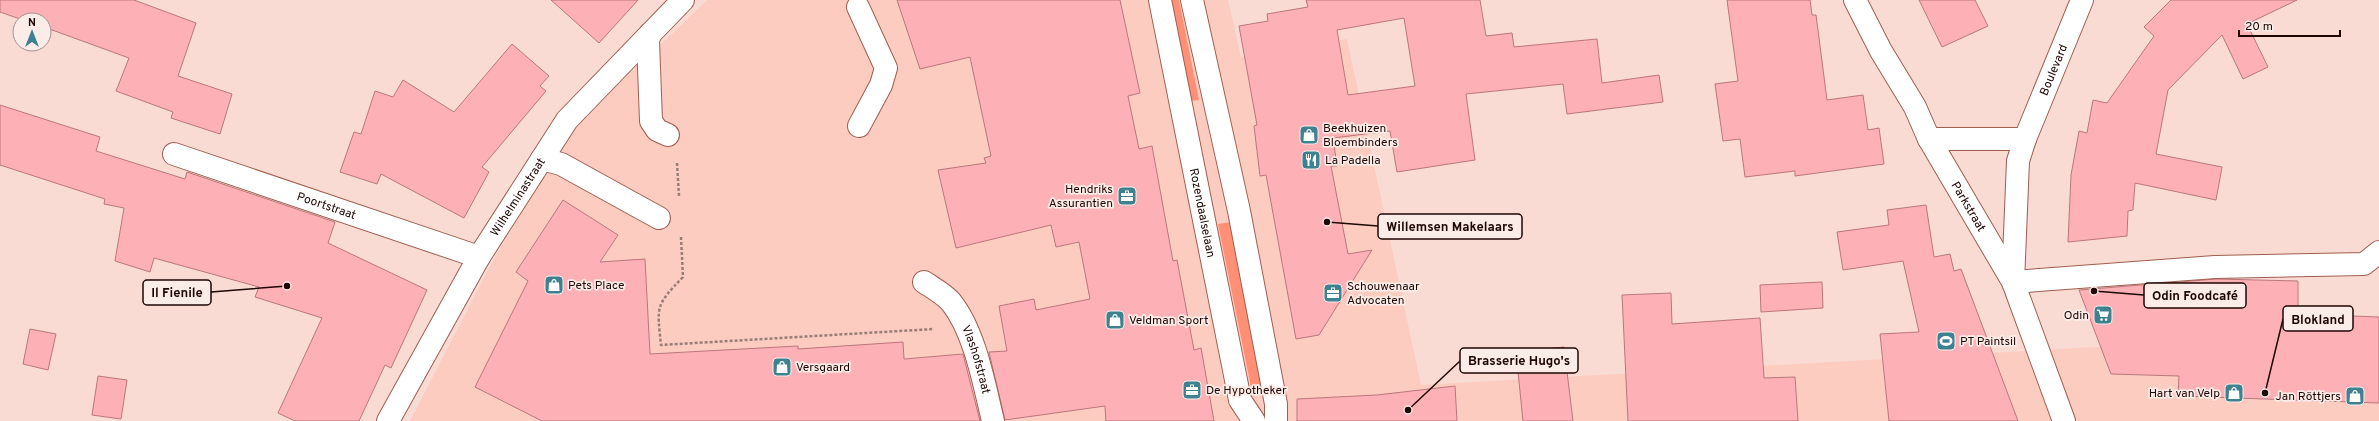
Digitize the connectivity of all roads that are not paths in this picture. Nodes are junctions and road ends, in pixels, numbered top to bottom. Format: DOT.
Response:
graph roads {
  1 [pos="683,0"];
  2 [pos="1160,0"];
  3 [pos="1192,0"];
  4 [pos="1855,0"];
  5 [pos="2082,0"];
  6 [pos="858,6"];
  7 [pos="650,34"];
  8 [pos="859,126"];
  9 [pos="668,135"];
  10 [pos="1929,139"];
  11 [pos="2025,139"];
  12 [pos="174,154"];
  13 [pos="542,159"];
  14 [pos="659,218"];
  15 [pos="2379,252"];
  16 [pos="479,256"];
  17 [pos="924,282"];
  18 [pos="2013,282"];
  19 [pos="388,421"];
  20 [pos="993,421"];
  21 [pos="1254,421"];
  22 [pos="1276,421"];
  23 [pos="2064,421"];
  1 -- 7 [label="street, Wilhelminastraat"];
  2 -- 21 [label="street, Rozendaalselaan"];
  3 -- 22 [label="street"];
  4 -- 10 [label="street, Parkstraat"];
  5 -- 11 [label="street, Boulevard"];
  6 -- 8 [label="street"];
  7 -- 9 [label="street"];
  7 -- 13 [label="street, Wilhelminastraat"];
  10 -- 11 [label="street"];
  10 -- 18 [label="street, Parkstraat"];
  11 -- 18 [label="street, Boulevard"];
  12 -- 16 [label="street, Poortstraat"];
  13 -- 14 [label="street"];
  13 -- 16 [label="street, Wilhelminastraat"];
  15 -- 18 [label="street"];
  16 -- 19 [label="street, Wilhelminastraat"];
  17 -- 20 [label="street, Vlashofstraat"];
  18 -- 23 [label="street, Parkstraat"];
}
